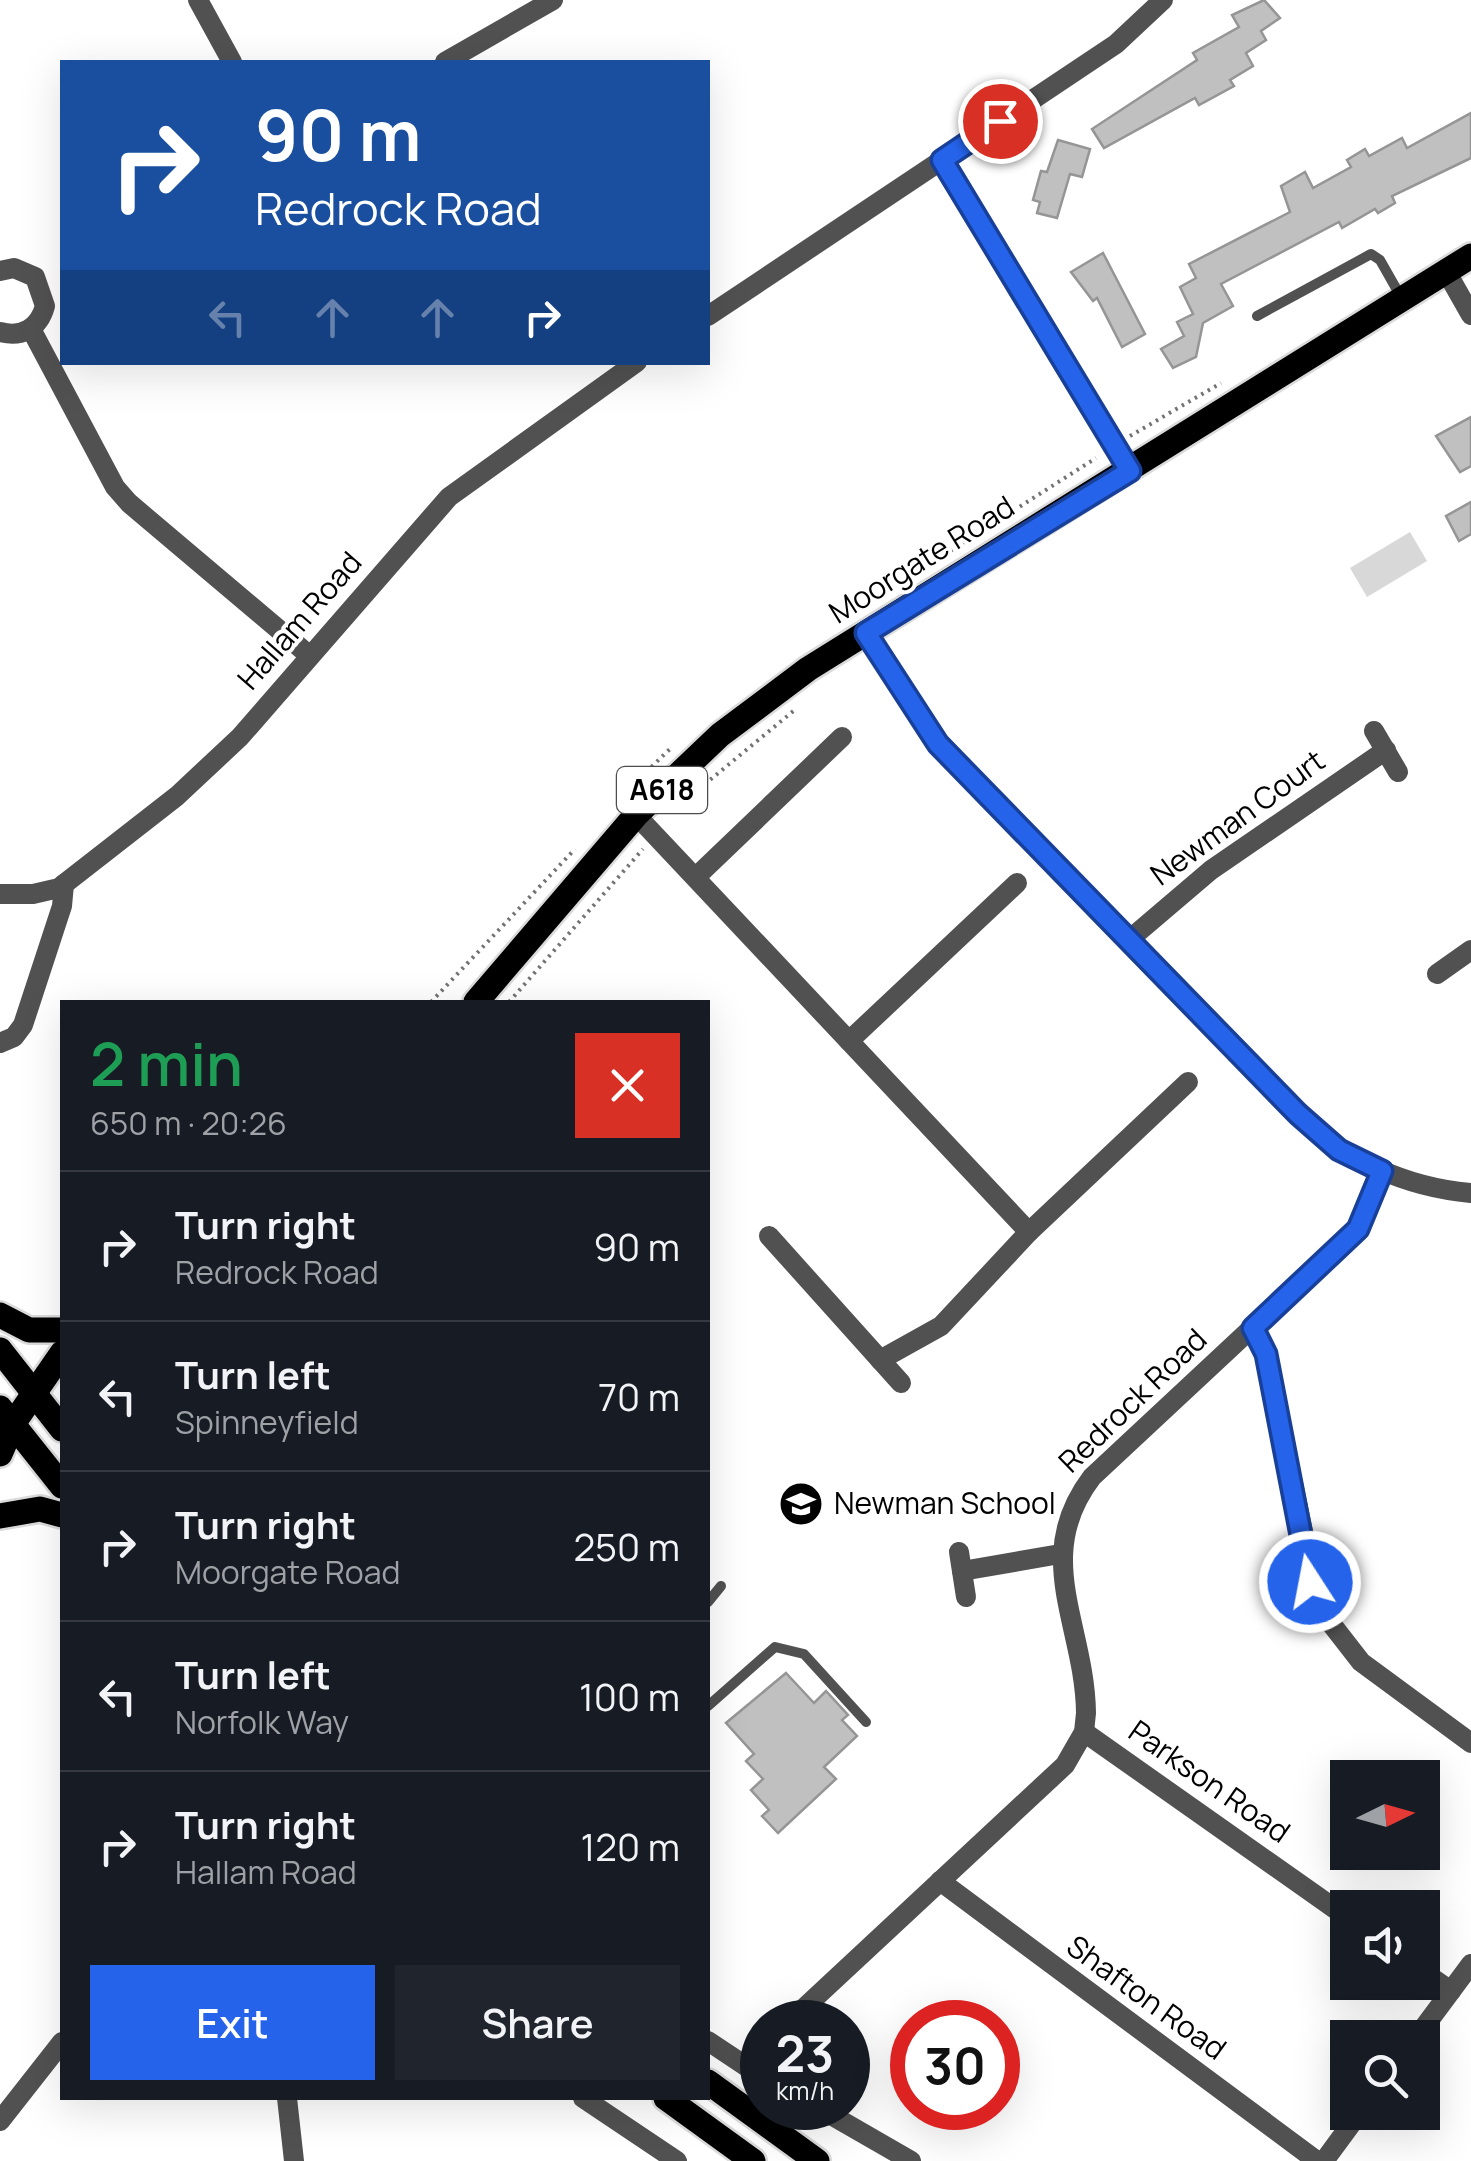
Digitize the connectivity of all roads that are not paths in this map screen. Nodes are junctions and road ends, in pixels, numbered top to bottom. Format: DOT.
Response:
graph roads {
  1 [pos="198,0"];
  2 [pos="554,0"];
  3 [pos="1163,0"];
  4 [pos="231,60"];
  5 [pos="449,60"];
  6 [pos="942,160"];
  7 [pos="1471,256"];
  8 [pos="0,271"];
  9 [pos="1446,271"];
  10 [pos="54,292"];
  11 [pos="1402,298"];
  12 [pos="710,315"];
  13 [pos="1471,315"];
  14 [pos="1257,316"];
  15 [pos="31,329"];
  16 [pos="0,332"];
  17 [pos="633,365"];
  18 [pos="1130,471"];
  19 [pos="866,633"];
  20 [pos="310,656"];
  21 [pos="1374,731"];
  22 [pos="842,737"];
  23 [pos="1386,750"];
  24 [pos="1398,772"];
  25 [pos="636,815"];
  26 [pos="697,876"];
  27 [pos="1017,882"];
  28 [pos="64,884"];
  29 [pos="0,894"];
  30 [pos="1130,939"];
  31 [pos="1471,950"];
  32 [pos="1437,974"];
  33 [pos="478,1000"];
  34 [pos="849,1041"];
  35 [pos="0,1043"];
  36 [pos="1188,1082"];
  37 [pos="1382,1171"];
  38 [pos="1471,1193"];
  39 [pos="1029,1232"];
  40 [pos="770,1236"];
  41 [pos="0,1316"];
  42 [pos="1253,1328"];
  43 [pos="60,1330"];
  44 [pos="0,1350"];
  45 [pos="60,1356"];
  46 [pos="880,1360"];
  47 [pos="902,1382"];
  48 [pos="34,1395"];
  49 [pos="7,1416"];
  50 [pos="60,1427"];
  51 [pos="0,1454"];
  52 [pos="60,1483"];
  53 [pos="60,1514"];
  54 [pos="0,1516"];
  55 [pos="1060,1554"];
  56 [pos="721,1586"];
  57 [pos="966,1597"];
  58 [pos="710,1600"];
  59 [pos="710,1704"];
  60 [pos="866,1722"];
  61 [pos="1084,1732"];
  62 [pos="1471,1743"];
  63 [pos="940,1882"];
  64 [pos="1330,1905"];
  65 [pos="1471,1964"];
  66 [pos="1440,1984"];
  67 [pos="1450,1991"];
  68 [pos="812,2000"];
  69 [pos="1429,2020"];
  70 [pos="710,2042"];
  71 [pos="60,2045"];
  72 [pos="740,2062"];
  73 [pos="710,2083"];
  74 [pos="288,2100"];
  75 [pos="585,2100"];
  76 [pos="669,2100"];
  77 [pos="0,2121"];
  78 [pos="857,2130"];
  79 [pos="1345,2130"];
  80 [pos="294,2161"];
  81 [pos="677,2161"];
  82 [pos="753,2161"];
  83 [pos="816,2161"];
  84 [pos="911,2161"];
  85 [pos="1320,2161"];
  1 -- 4 [label="street"];
  2 -- 5 [label="street"];
  3 -- 6 [label="street"];
  6 -- 12 [label="street"];
  6 -- 18 [label="street"];
  7 -- 9 [label="main road, Moorgate Road / A618"];
  8 -- 10 [label="street"];
  9 -- 11 [label="main road, Moorgate Road / A618"];
  9 -- 13 [label="street"];
  10 -- 15 [label="street"];
  11 -- 14 [label="lane"];
  11 -- 18 [label="main road, Moorgate Road / A618"];
  15 -- 16 [label="street"];
  15 -- 20 [label="street"];
  17 -- 20 [label="street, Hallam Road"];
  18 -- 19 [label="main road, Moorgate Road / A618"];
  19 -- 25 [label="main road, Moorgate Road / A618"];
  19 -- 30 [label="street"];
  20 -- 28 [label="street, Hallam Road"];
  21 -- 23 [label="street"];
  22 -- 26 [label="street"];
  23 -- 24 [label="street"];
  23 -- 30 [label="street, Newman Court"];
  25 -- 26 [label="street"];
  25 -- 33 [label="main road, Moorgate Road / A618"];
  26 -- 34 [label="street"];
  27 -- 34 [label="street"];
  28 -- 29 [label="street, Hallam Road"];
  28 -- 35 [label="street"];
  30 -- 37 [label="street"];
  31 -- 32 [label="street"];
  34 -- 39 [label="street"];
  36 -- 39 [label="street"];
  37 -- 38 [label="street"];
  37 -- 42 [label="street, Redrock Road"];
  39 -- 46 [label="street"];
  40 -- 46 [label="street"];
  41 -- 43 [label="main road"];
  42 -- 55 [label="street, Redrock Road"];
  42 -- 62 [label="street"];
  44 -- 48 [label="main road"];
  45 -- 48 [label="main road"];
  46 -- 47 [label="street"];
  48 -- 49 [label="main road"];
  48 -- 50 [label="main road"];
  49 -- 51 [label="main road"];
  49 -- 52 [label="main road"];
  53 -- 54 [label="main road"];
  55 -- 57 [label="street"];
  55 -- 61 [label="street, Redrock Road"];
  56 -- 58 [label="lane"];
  59 -- 60 [label="lane"];
  61 -- 63 [label="street"];
  61 -- 64 [label="street, Parkson Road"];
  63 -- 68 [label="street"];
  63 -- 85 [label="street, Shafton Road"];
  65 -- 67 [label="street"];
  66 -- 67 [label="street"];
  67 -- 69 [label="street"];
  70 -- 72 [label="street"];
  71 -- 77 [label="street"];
  73 -- 83 [label="main road"];
  74 -- 80 [label="street"];
  75 -- 81 [label="street"];
  76 -- 82 [label="main road"];
  78 -- 84 [label="street"];
  79 -- 85 [label="street"];
}
